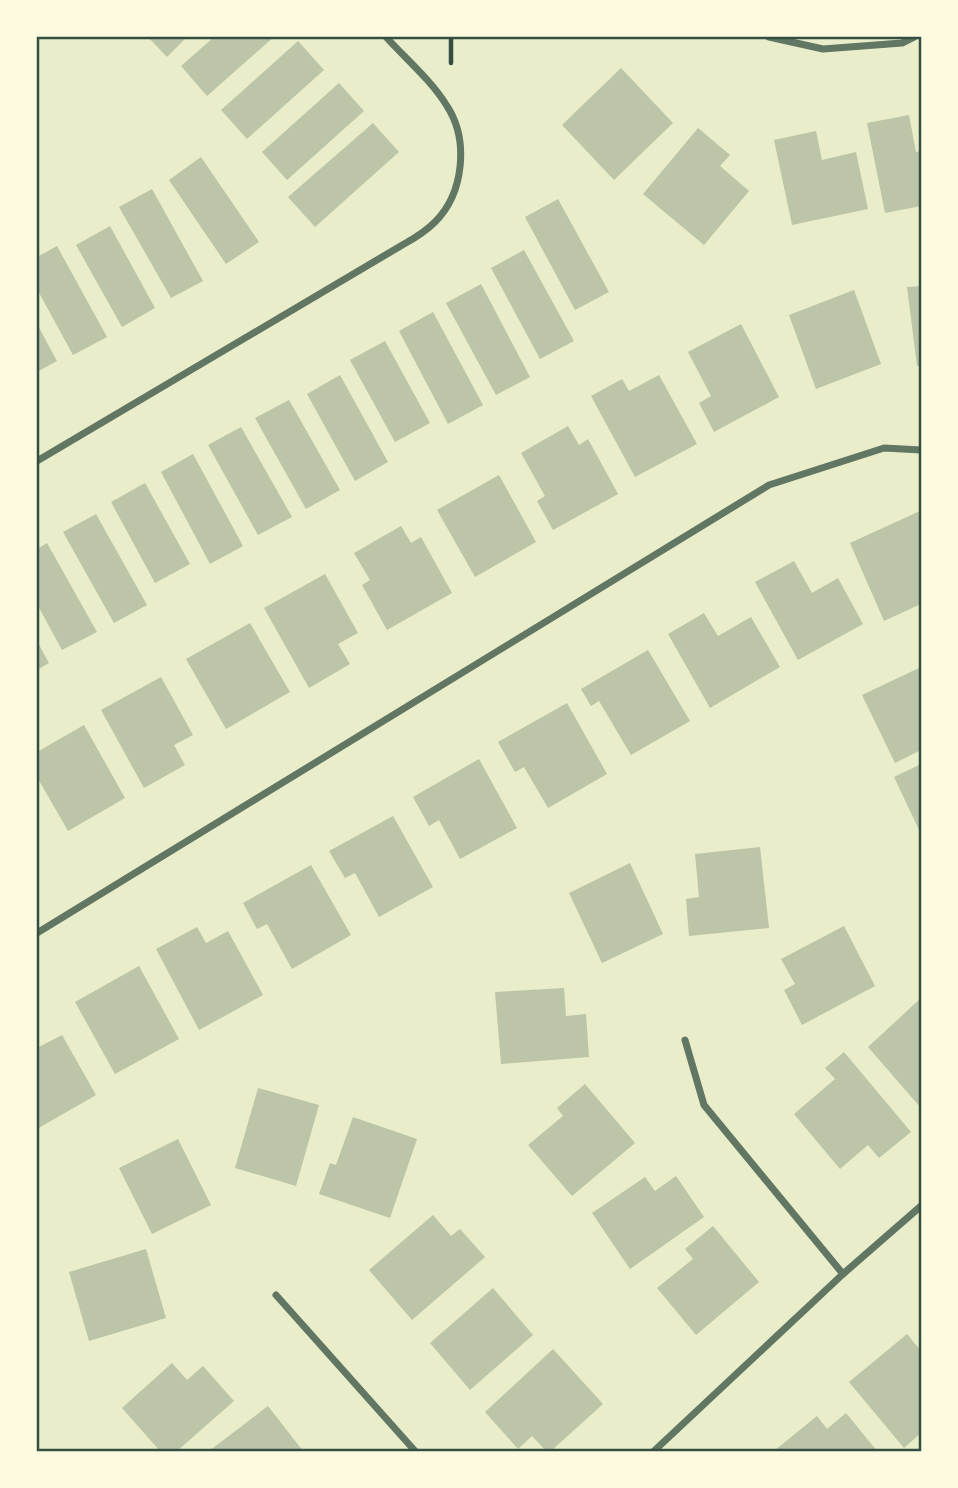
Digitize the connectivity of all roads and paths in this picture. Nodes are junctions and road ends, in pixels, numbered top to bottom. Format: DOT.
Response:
graph roads {
  1 [pos="386,37"];
  2 [pos="451,37"];
  3 [pos="769,37"];
  4 [pos="914,37"];
  5 [pos="451,63"];
  6 [pos="921,450"];
  7 [pos="37,461"];
  8 [pos="37,933"];
  9 [pos="685,1040"];
  10 [pos="921,1206"];
  11 [pos="843,1274"];
  12 [pos="276,1296"];
  13 [pos="415,1451"];
  14 [pos="654,1451"];
  1 -- 7 [label="street"];
  2 -- 5 [label="path"];
  3 -- 4 [label="street"];
  6 -- 8 [label="street"];
  9 -- 11 [label="street"];
  10 -- 11 [label="street"];
  11 -- 14 [label="street"];
  12 -- 13 [label="street"];
}
